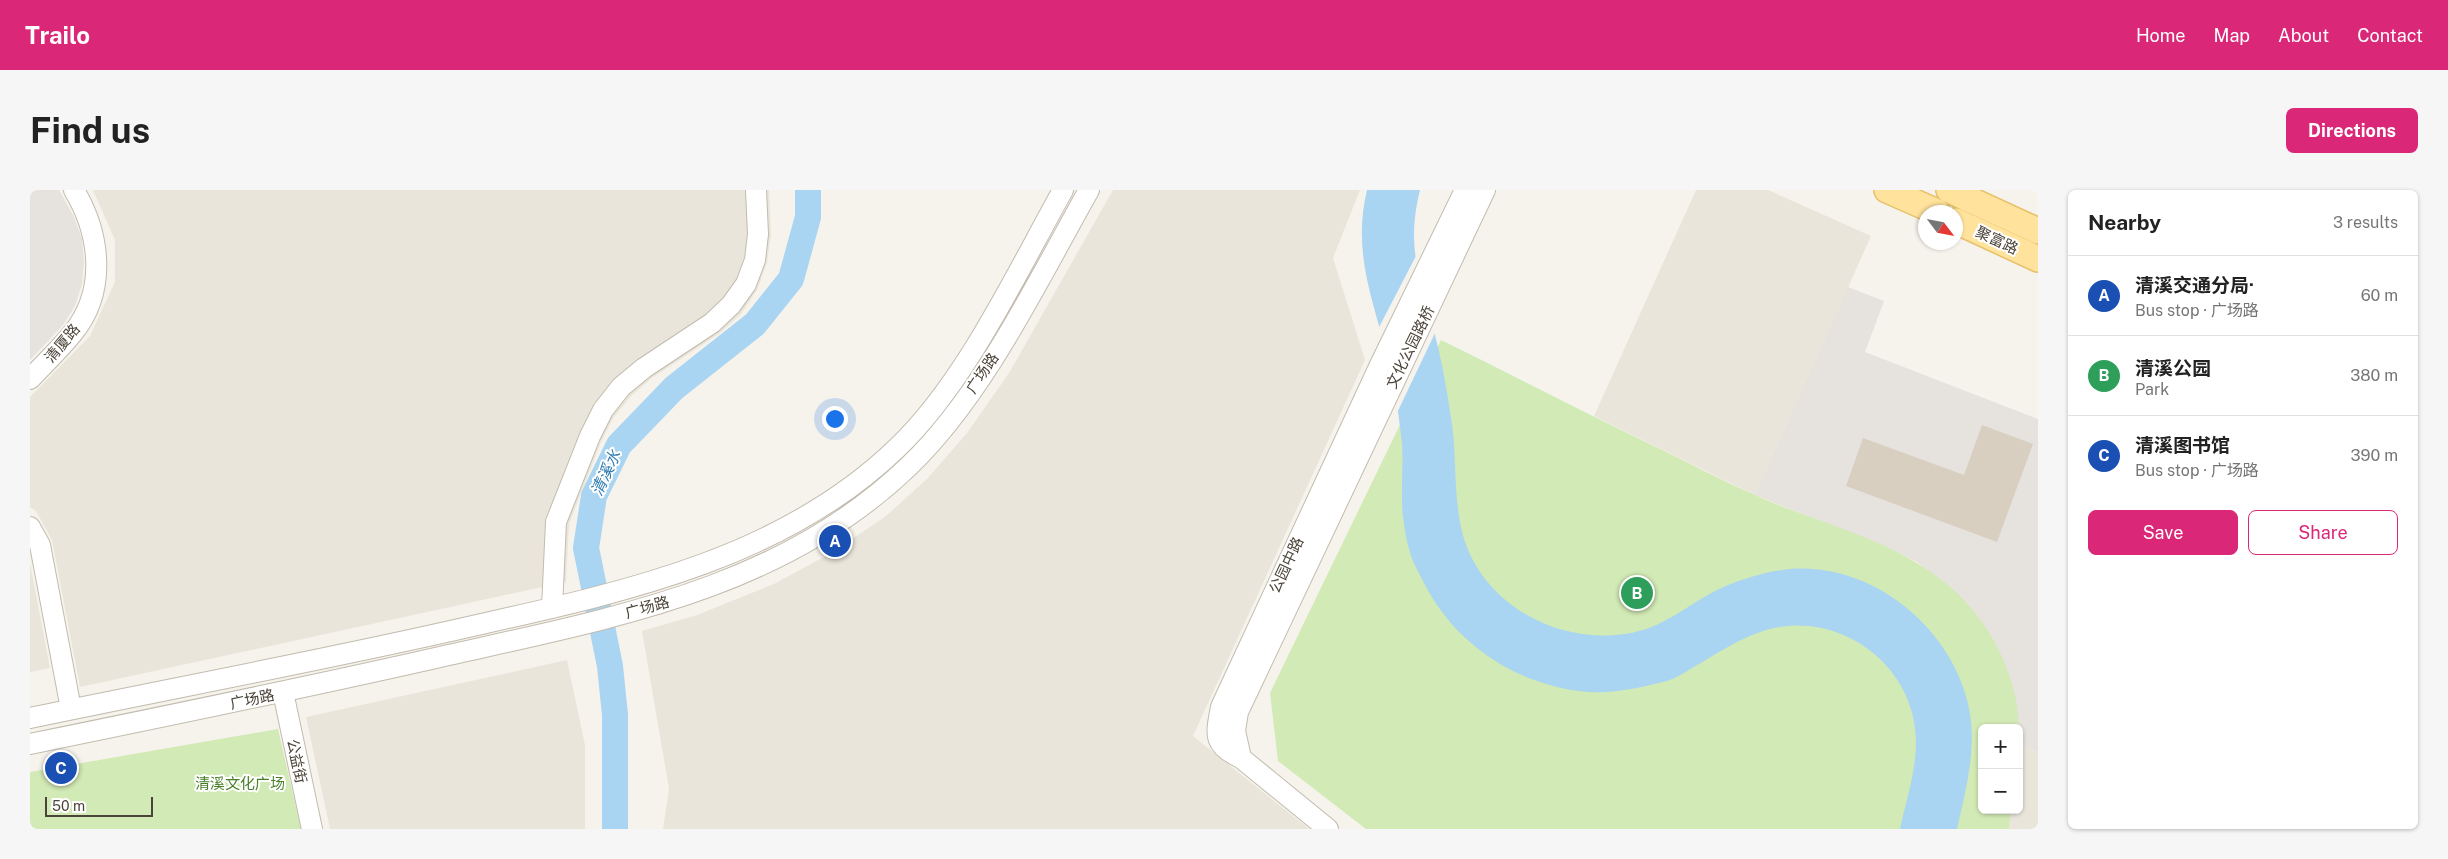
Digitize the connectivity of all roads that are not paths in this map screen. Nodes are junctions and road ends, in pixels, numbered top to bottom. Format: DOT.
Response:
graph roads {
  1 [pos="74,190"];
  2 [pos="756,190"];
  3 [pos="1063,190"];
  4 [pos="1089,190"];
  5 [pos="1465,190"];
  6 [pos="1485,190"];
  7 [pos="1887,190"];
  8 [pos="1949,190"];
  9 [pos="1921,205"];
  10 [pos="1963,224"];
  11 [pos="2038,231"];
  12 [pos="2038,259"];
  13 [pos="1379,366"];
  14 [pos="30,379"];
  15 [pos="1386,397"];
  16 [pos="30,527"];
  17 [pos="554,608"];
  18 [pos="282,692"];
  19 [pos="71,709"];
  20 [pos="30,718"];
  21 [pos="30,744"];
  22 [pos="1240,758"];
  23 [pos="312,829"];
  24 [pos="1328,829"];
  1 -- 14 [label="street, 清厦路"];
  2 -- 17 [label="street"];
  3 -- 17 [label="street, 广场路"];
  4 -- 18 [label="street, 广场路"];
  5 -- 13 [label="street, 文化公园路桥"];
  6 -- 15 [label="street, 文化公园路桥"];
  7 -- 9 [label="main road"];
  8 -- 11 [label="main road, 聚富路"];
  10 -- 12 [label="main road, 聚富路"];
  13 -- 22 [label="street, 公园中路"];
  15 -- 22 [label="street, 公园中路"];
  16 -- 19 [label="street"];
  17 -- 19 [label="street, 广场路"];
  18 -- 21 [label="street, 广场路"];
  18 -- 23 [label="street, 公益街"];
  19 -- 20 [label="street, 广场路"];
  22 -- 24 [label="street, 公园中路"];
}
